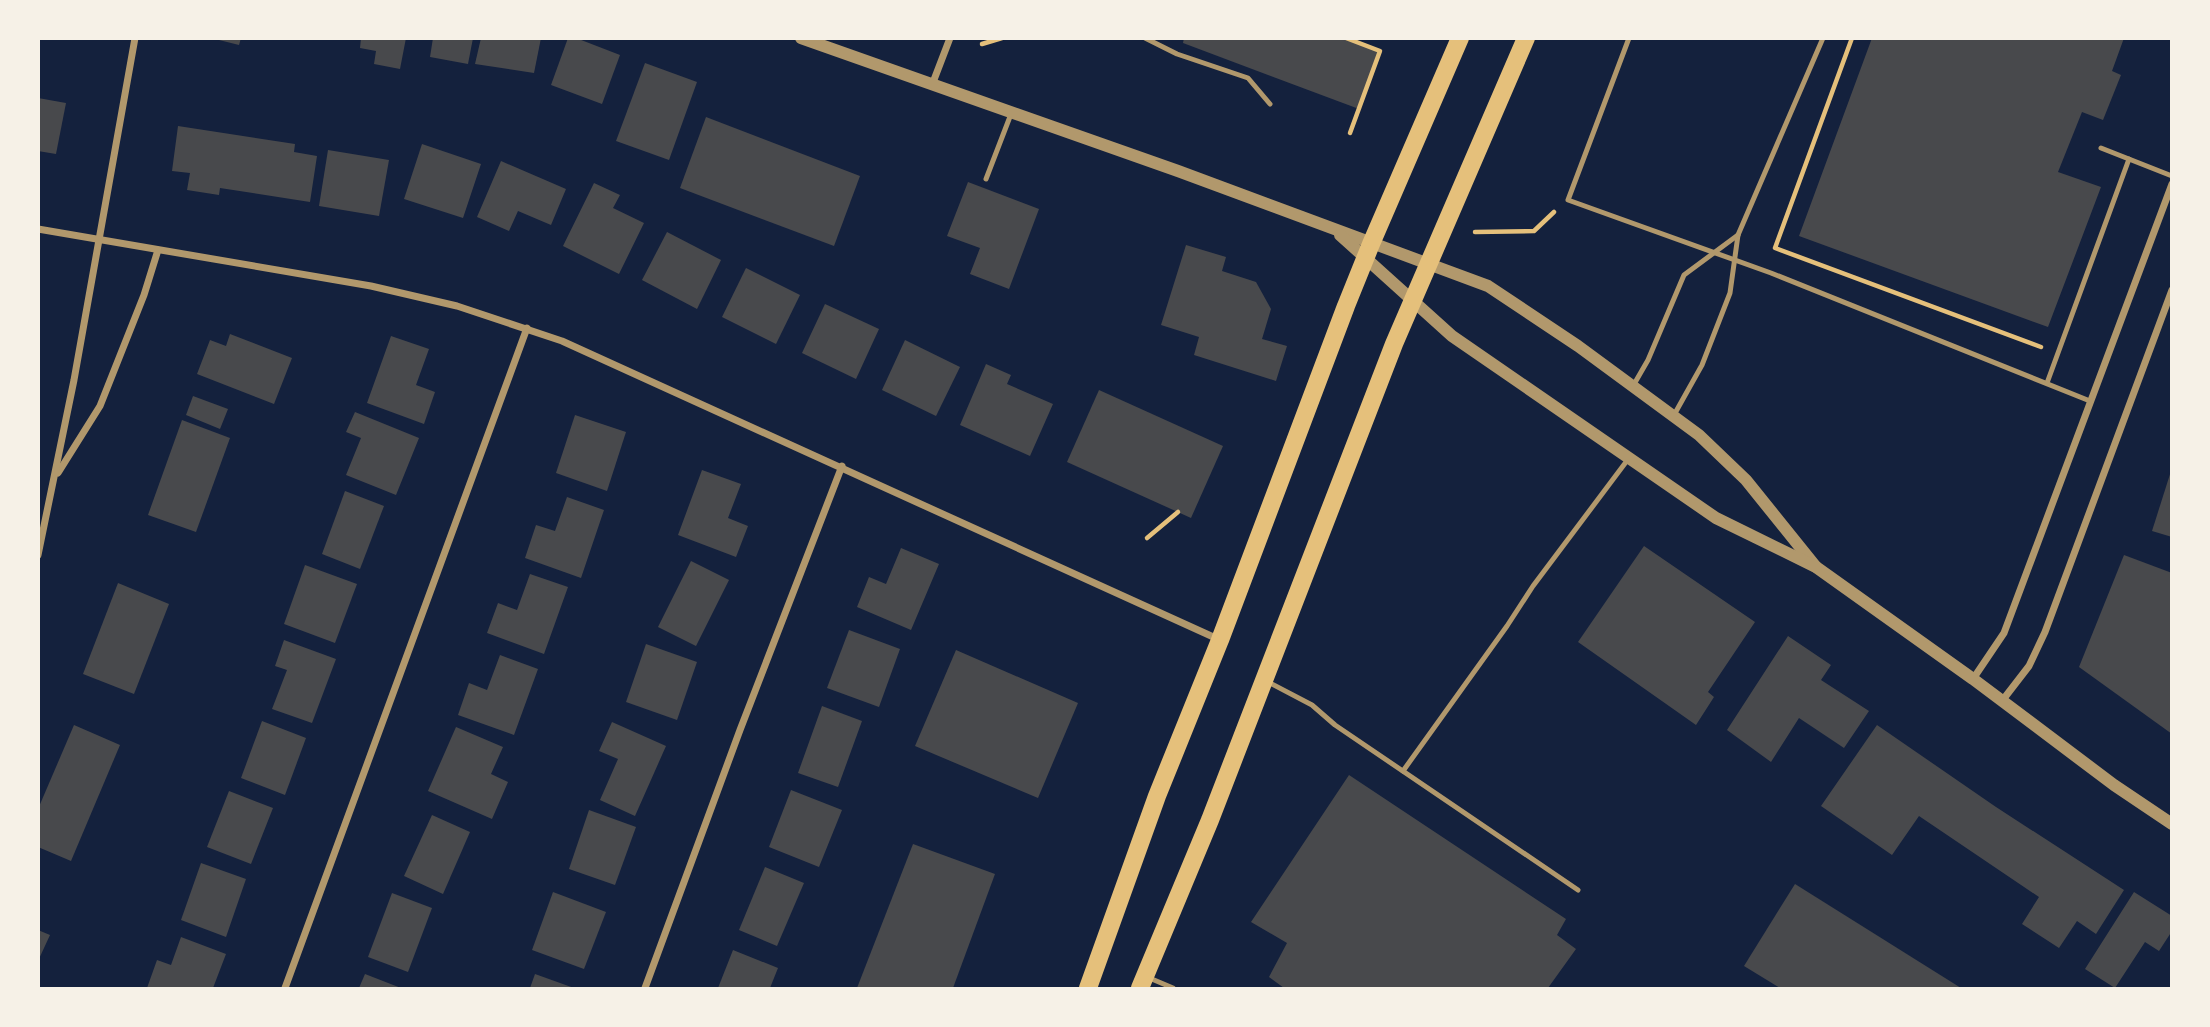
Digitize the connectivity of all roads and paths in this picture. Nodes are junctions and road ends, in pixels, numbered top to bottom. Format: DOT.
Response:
graph roads {
  1 [pos="135,38"];
  2 [pos="801,38"];
  3 [pos="950,38"];
  4 [pos="1002,38"];
  5 [pos="1145,38"];
  6 [pos="1346,38"];
  7 [pos="1460,38"];
  8 [pos="1526,38"];
  9 [pos="1629,38"];
  10 [pos="1823,38"];
  11 [pos="1852,38"];
  12 [pos="982,44"];
  13 [pos="932,85"];
  14 [pos="1270,104"];
  15 [pos="1011,114"];
  16 [pos="1350,133"];
  17 [pos="2101,148"];
  18 [pos="2129,159"];
  19 [pos="2172,176"];
  20 [pos="986,179"];
  21 [pos="2172,184"];
  22 [pos="1568,200"];
  23 [pos="38,229"];
  24 [pos="1475,232"];
  25 [pos="1738,235"];
  26 [pos="100,239"];
  27 [pos="158,250"];
  28 [pos="1368,250"];
  29 [pos="1714,253"];
  30 [pos="1734,260"];
  31 [pos="1428,264"];
  32 [pos="2172,290"];
  33 [pos="1413,301"];
  34 [pos="527,328"];
  35 [pos="2042,348"];
  36 [pos="2047,383"];
  37 [pos="1633,386"];
  38 [pos="2090,401"];
  39 [pos="1674,415"];
  40 [pos="1629,458"];
  41 [pos="842,467"];
  42 [pos="54,480"];
  43 [pos="1178,512"];
  44 [pos="1147,538"];
  45 [pos="38,555"];
  46 [pos="1815,567"];
  47 [pos="1220,640"];
  48 [pos="1973,679"];
  49 [pos="1265,681"];
  50 [pos="2002,701"];
  51 [pos="1403,771"];
  52 [pos="2171,823"];
  53 [pos="1578,890"];
  54 [pos="1143,982"];
  55 [pos="285,989"];
  56 [pos="645,989"];
  57 [pos="1088,989"];
  58 [pos="1172,989"];
  1 -- 26 [label="street"];
  2 -- 13 [label="street"];
  3 -- 13 [label="street"];
  4 -- 12 [label="path"];
  5 -- 14 [label="lane"];
  6 -- 16 [label="path"];
  7 -- 28 [label="main road"];
  8 -- 31 [label="main road"];
  9 -- 22 [label="lane"];
  10 -- 25 [label="lane"];
  11 -- 35 [label="path"];
  13 -- 15 [label="street"];
  15 -- 20 [label="lane"];
  15 -- 28 [label="street"];
  17 -- 18 [label="lane"];
  18 -- 19 [label="lane"];
  18 -- 36 [label="lane"];
  21 -- 38 [label="street"];
  22 -- 24 [label="path"];
  22 -- 29 [label="lane"];
  23 -- 26 [label="street"];
  25 -- 29 [label="lane"];
  25 -- 30 [label="lane"];
  26 -- 27 [label="street"];
  26 -- 42 [label="street"];
  27 -- 34 [label="street"];
  27 -- 42 [label="street"];
  28 -- 31 [label="street"];
  28 -- 33 [label="street"];
  28 -- 47 [label="main road"];
  29 -- 30 [label="lane"];
  29 -- 37 [label="lane"];
  30 -- 36 [label="lane"];
  30 -- 39 [label="lane"];
  31 -- 33 [label="main road"];
  31 -- 37 [label="street"];
  32 -- 50 [label="street"];
  33 -- 40 [label="street"];
  33 -- 49 [label="main road"];
  34 -- 41 [label="street"];
  34 -- 55 [label="street"];
  36 -- 38 [label="lane"];
  37 -- 39 [label="street"];
  38 -- 48 [label="street"];
  39 -- 46 [label="street"];
  40 -- 46 [label="street"];
  40 -- 51 [label="lane"];
  41 -- 47 [label="street"];
  41 -- 56 [label="street"];
  42 -- 45 [label="street"];
  43 -- 44 [label="path"];
  46 -- 48 [label="street"];
  47 -- 57 [label="main road"];
  48 -- 50 [label="street"];
  49 -- 51 [label="lane"];
  49 -- 54 [label="main road"];
  50 -- 52 [label="street"];
  51 -- 53 [label="lane"];
  54 -- 58 [label="lane"];
}
